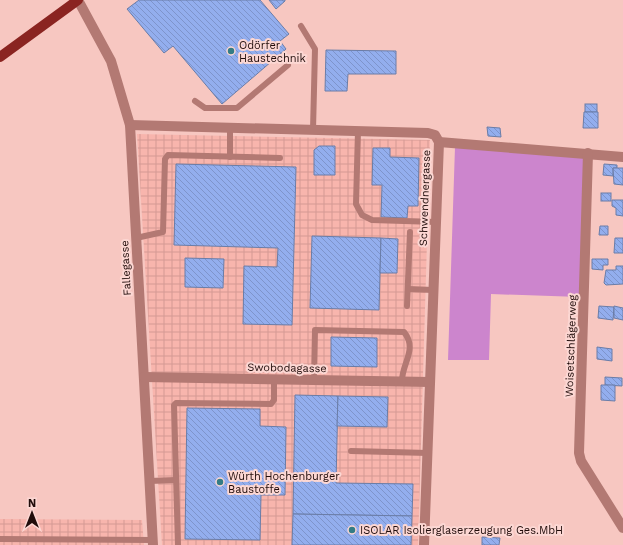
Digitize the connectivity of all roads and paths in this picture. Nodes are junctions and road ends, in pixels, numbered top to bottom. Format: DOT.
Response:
graph roads {
  1 [pos="78,0"];
  2 [pos="301,26"];
  3 [pos="0,57"];
  4 [pos="288,65"];
  5 [pos="195,101"];
  6 [pos="130,125"];
  7 [pos="230,127"];
  8 [pos="312,130"];
  9 [pos="358,131"];
  10 [pos="439,142"];
  11 [pos="588,153"];
  12 [pos="230,156"];
  13 [pos="623,157"];
  14 [pos="280,158"];
  15 [pos="436,222"];
  16 [pos="410,232"];
  17 [pos="136,238"];
  18 [pos="408,289"];
  19 [pos="433,290"];
  20 [pos="407,306"];
  21 [pos="144,378"];
  22 [pos="274,379"];
  23 [pos="314,380"];
  24 [pos="402,381"];
  25 [pos="430,382"];
  26 [pos="351,451"];
  27 [pos="428,453"];
  28 [pos="176,480"];
  29 [pos="150,481"];
  30 [pos="623,528"];
  31 [pos="0,539"];
  32 [pos="126,542"];
  33 [pos="153,542"];
  34 [pos="178,545"];
  35 [pos="424,545"];
  1 -- 3 [label="main road"];
  1 -- 6 [label="street, Fallegasse"];
  2 -- 8 [label="lane"];
  4 -- 5 [label="lane"];
  6 -- 7 [label="street, Schwendnergasse"];
  6 -- 17 [label="street, Fallegasse"];
  7 -- 8 [label="street, Schwendnergasse"];
  7 -- 12 [label="lane"];
  8 -- 9 [label="street, Schwendnergasse"];
  9 -- 10 [label="street, Schwendnergasse"];
  9 -- 15 [label="lane"];
  10 -- 11 [label="street"];
  10 -- 15 [label="street, Schwendnergasse"];
  11 -- 13 [label="street"];
  11 -- 30 [label="street, Woisetschlägerweg"];
  12 -- 14 [label="lane"];
  12 -- 17 [label="lane"];
  15 -- 19 [label="street, Schwendnergasse"];
  16 -- 18 [label="lane"];
  17 -- 21 [label="street, Fallegasse"];
  18 -- 19 [label="lane"];
  18 -- 20 [label="lane"];
  19 -- 25 [label="street, Schwendnergasse"];
  21 -- 22 [label="street, Swobodagasse"];
  21 -- 29 [label="street, Fallegasse"];
  22 -- 23 [label="street, Swobodagasse"];
  22 -- 28 [label="lane"];
  23 -- 24 [label="street, Swobodagasse"];
  23 -- 24 [label="lane"];
  24 -- 25 [label="street, Swobodagasse"];
  25 -- 27 [label="street, Schwendnergasse"];
  26 -- 27 [label="lane"];
  27 -- 35 [label="street, Schwendnergasse"];
  28 -- 29 [label="lane"];
  28 -- 34 [label="lane"];
  29 -- 33 [label="street, Fallegasse"];
  31 -- 32 [label="lane"];
  32 -- 33 [label="lane"];
}
